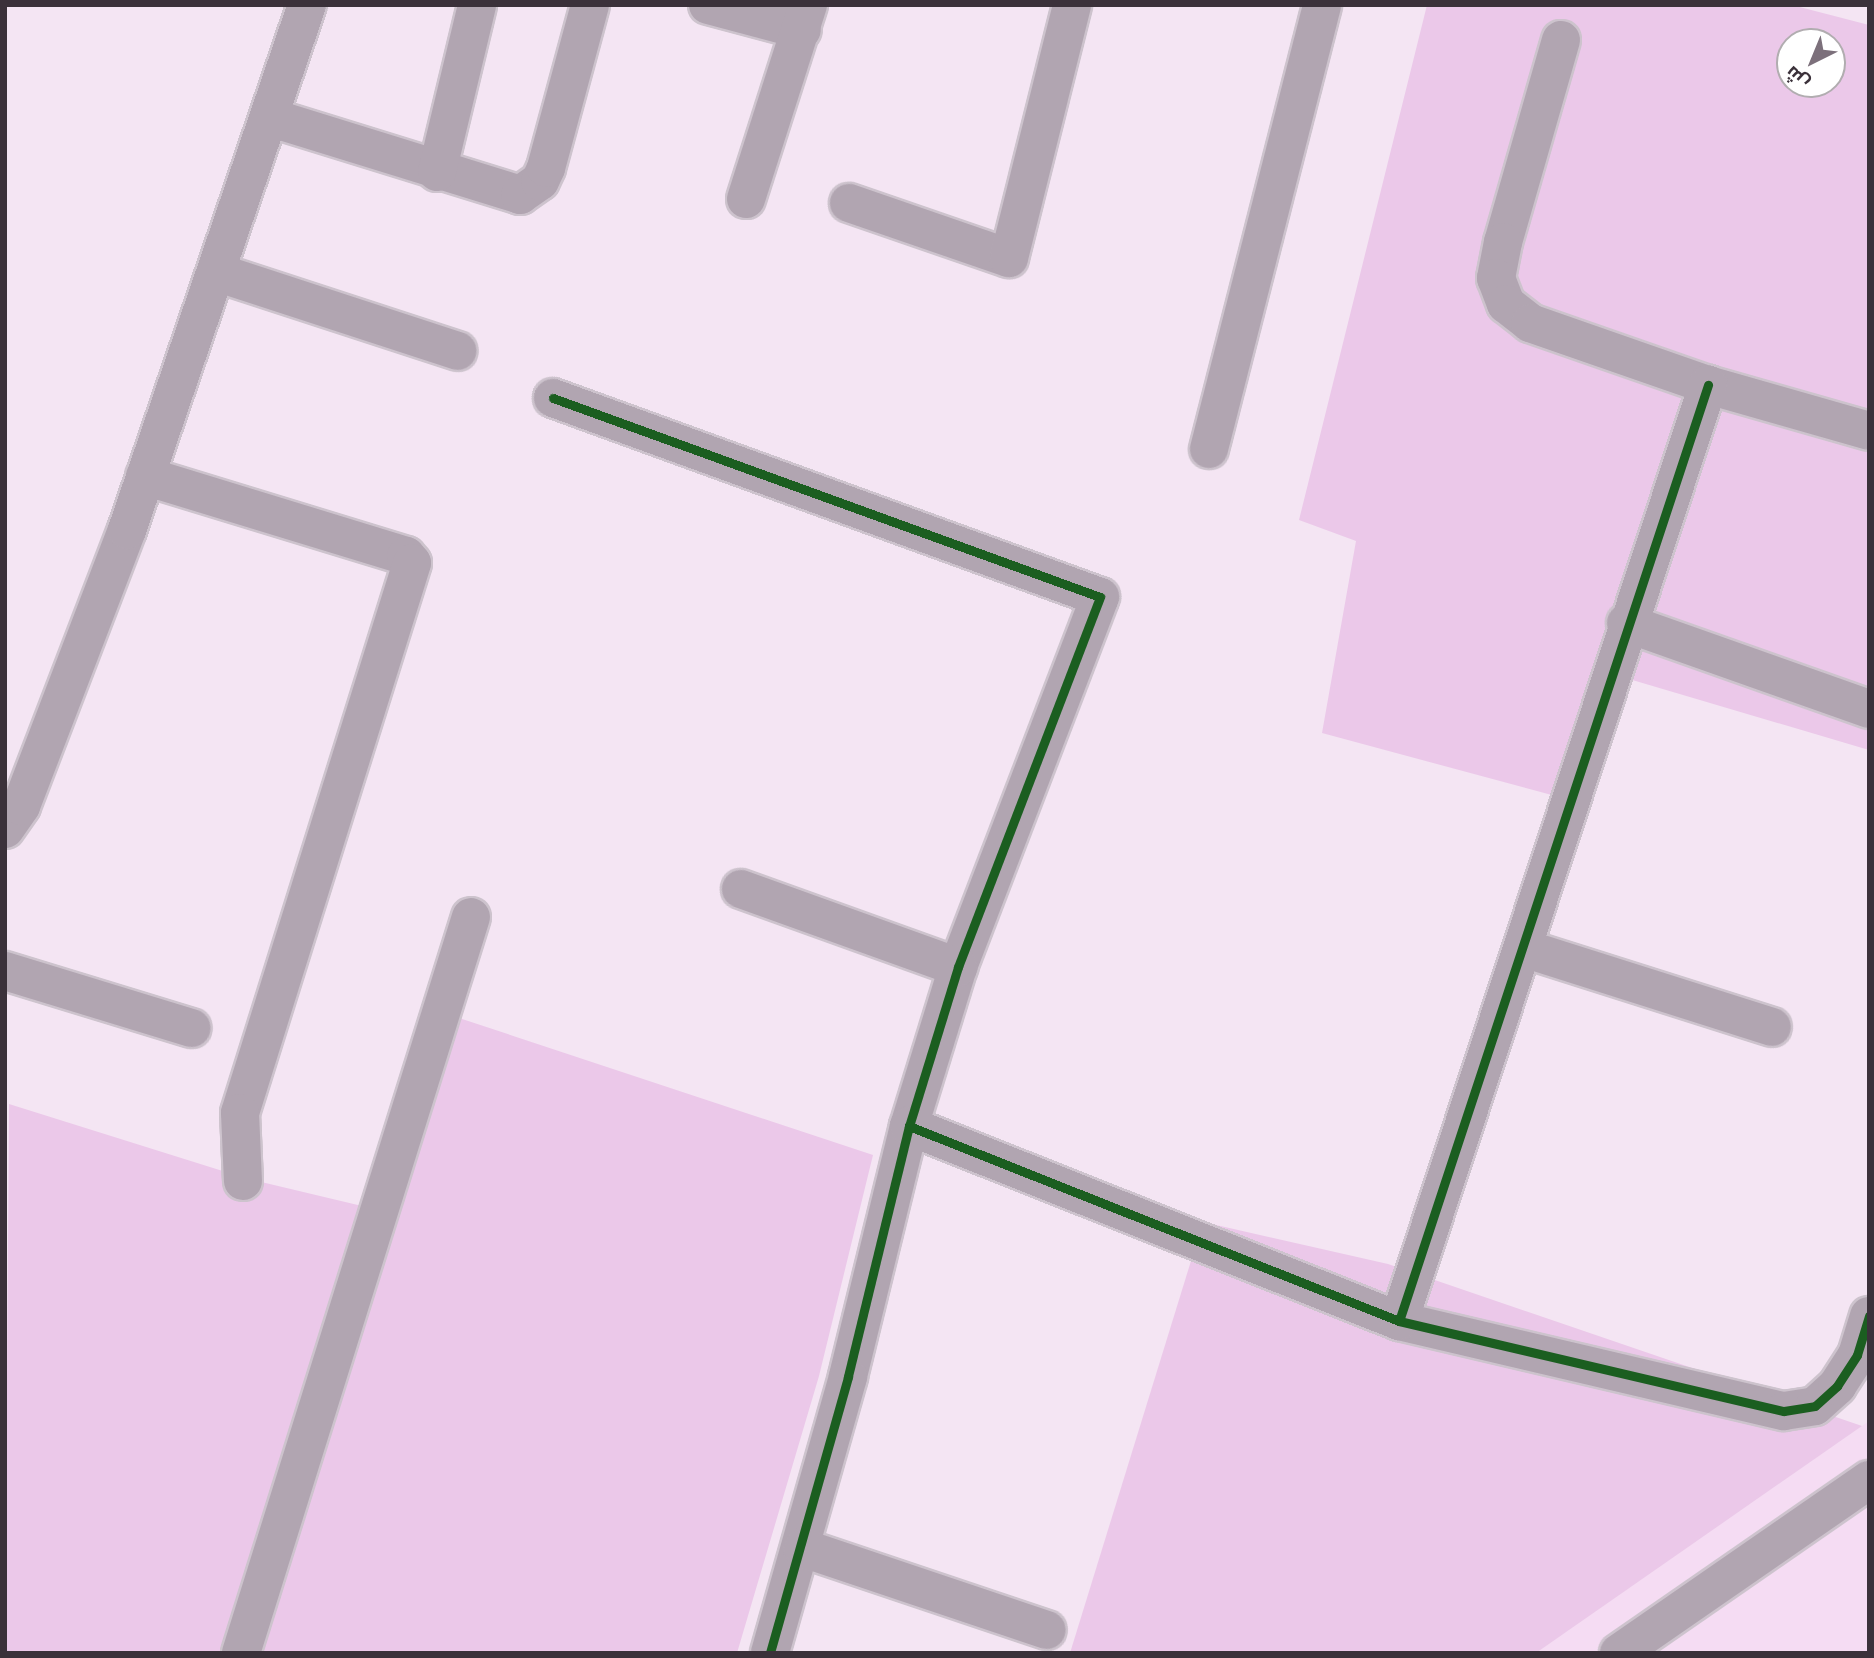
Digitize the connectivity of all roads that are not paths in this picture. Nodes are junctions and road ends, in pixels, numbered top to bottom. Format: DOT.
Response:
graph roads {
  1 [pos="307,5"];
  2 [pos="477,5"];
  3 [pos="590,5"];
  4 [pos="708,5"];
  5 [pos="1072,5"];
  6 [pos="1322,5"];
  7 [pos="805,18"];
  8 [pos="1561,40"];
  9 [pos="272,118"];
  10 [pos="437,172"];
  11 [pos="746,199"];
  12 [pos="849,203"];
  13 [pos="216,272"];
  14 [pos="457,351"];
  15 [pos="1708,384"];
  16 [pos="553,398"];
  17 [pos="1869,431"];
  18 [pos="1209,449"];
  19 [pos="145,477"];
  20 [pos="1626,623"];
  21 [pos="1869,709"];
  22 [pos="5,829"];
  23 [pos="741,888"];
  24 [pos="471,918"];
  25 [pos="1522,948"];
  26 [pos="958,967"];
  27 [pos="5,971"];
  28 [pos="1772,1027"];
  29 [pos="191,1028"];
  30 [pos="909,1126"];
  31 [pos="243,1181"];
  32 [pos="1869,1316"];
  33 [pos="1399,1321"];
  34 [pos="1869,1480"];
  35 [pos="803,1548"];
  36 [pos="1047,1630"];
  37 [pos="241,1653"];
  38 [pos="770,1653"];
  39 [pos="1619,1653"];
  1 -- 9 [label="street"];
  2 -- 10 [label="street"];
  3 -- 10 [label="street"];
  4 -- 7 [label="street"];
  5 -- 12 [label="street"];
  6 -- 18 [label="street"];
  7 -- 11 [label="street"];
  8 -- 15 [label="street"];
  9 -- 10 [label="street"];
  9 -- 13 [label="street"];
  13 -- 14 [label="street"];
  13 -- 19 [label="street"];
  15 -- 17 [label="street"];
  15 -- 20 [label="street"];
  16 -- 26 [label="street"];
  19 -- 22 [label="street"];
  19 -- 31 [label="street"];
  20 -- 21 [label="street"];
  20 -- 25 [label="street"];
  23 -- 26 [label="street"];
  24 -- 37 [label="street"];
  25 -- 28 [label="street"];
  25 -- 33 [label="street"];
  26 -- 30 [label="street"];
  27 -- 29 [label="street"];
  30 -- 33 [label="street"];
  30 -- 35 [label="street"];
  32 -- 33 [label="street"];
  34 -- 39 [label="street"];
  35 -- 36 [label="street"];
  35 -- 38 [label="street"];
}
